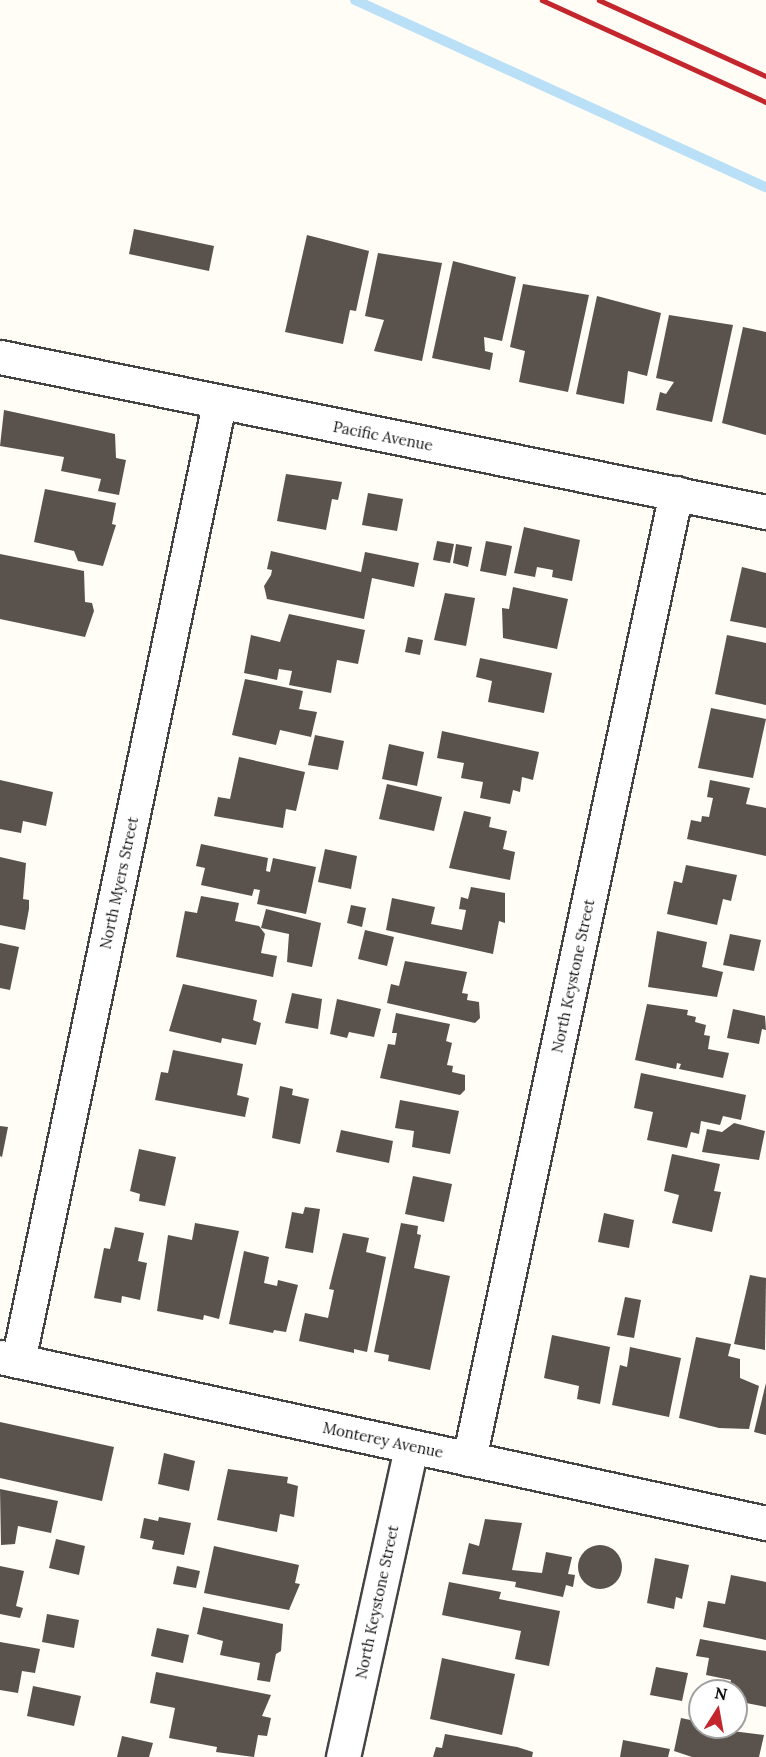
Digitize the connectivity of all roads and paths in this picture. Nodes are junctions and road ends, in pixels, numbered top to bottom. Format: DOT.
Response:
graph roads {
  1 [pos="0,357"];
  2 [pos="219,404"];
  3 [pos="676,493"];
  4 [pos="766,512"];
  5 [pos="9,1359"];
  6 [pos="411,1447"];
  7 [pos="469,1459"];
  8 [pos="766,1523"];
  9 [pos="343,1757"];
  1 -- 2 [label="street, Pacific Avenue"];
  2 -- 3 [label="street, Pacific Avenue"];
  2 -- 5 [label="street, North Myers Street"];
  3 -- 4 [label="street, Pacific Avenue"];
  3 -- 7 [label="street, North Keystone Street"];
  5 -- 6 [label="street, Monterey Avenue"];
  6 -- 7 [label="street, Monterey Avenue"];
  6 -- 9 [label="street, North Keystone Street"];
  7 -- 8 [label="street, Monterey Avenue"];
}
